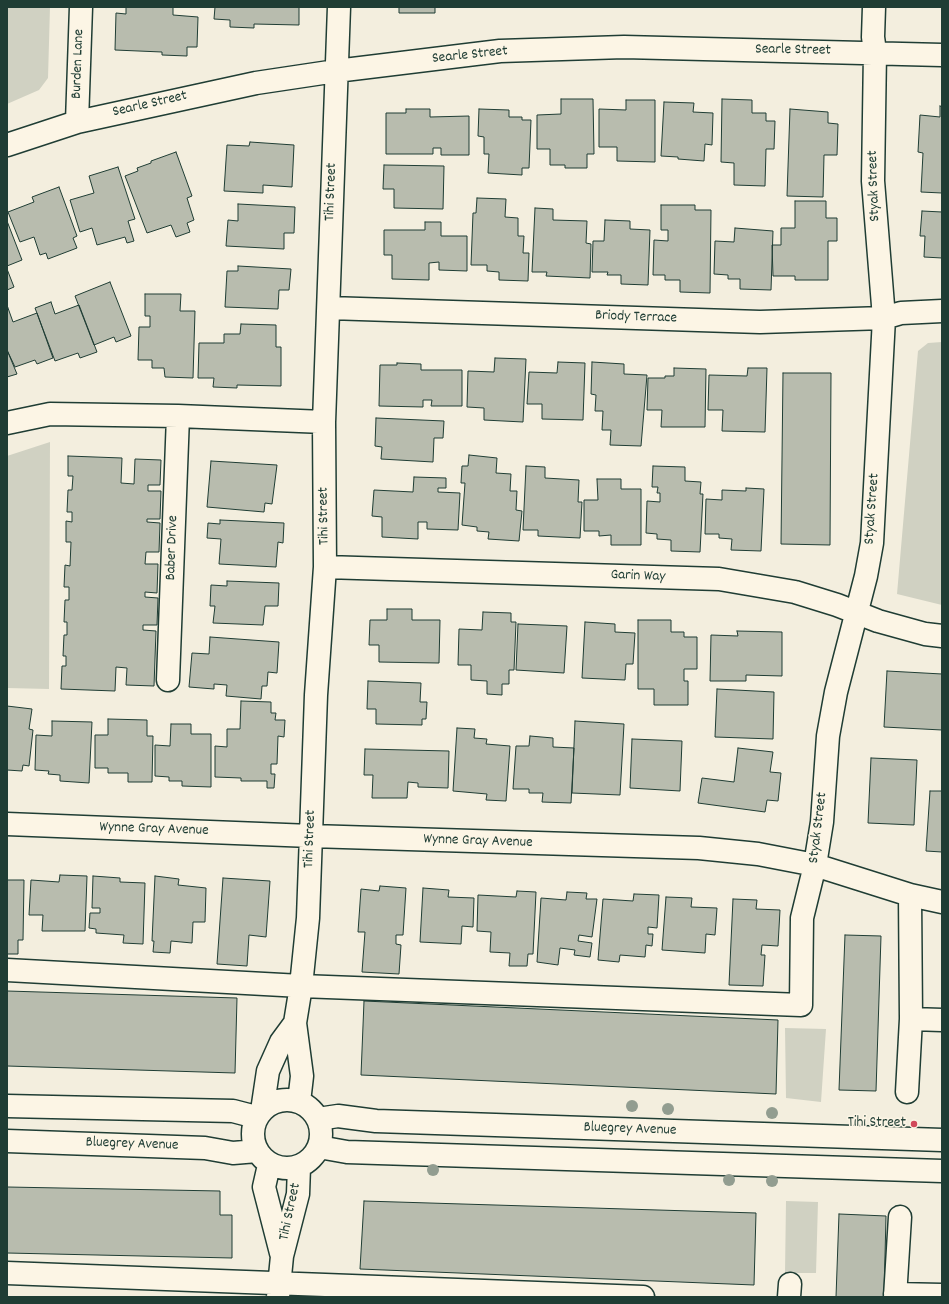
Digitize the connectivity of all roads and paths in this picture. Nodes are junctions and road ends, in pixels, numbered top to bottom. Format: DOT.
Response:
graph roads {
  1 [pos="81,7"];
  2 [pos="339,7"];
  3 [pos="874,7"];
  4 [pos="875,52"];
  5 [pos="942,55"];
  6 [pos="336,71"];
  7 [pos="77,122"];
  8 [pos="7,145"];
  9 [pos="328,308"];
  10 [pos="942,311"];
  11 [pos="884,318"];
  12 [pos="178,416"];
  13 [pos="324,422"];
  14 [pos="7,423"];
  15 [pos="325,567"];
  16 [pos="855,613"];
  17 [pos="942,636"];
  18 [pos="168,680"];
  19 [pos="7,824"];
  20 [pos="311,836"];
  21 [pos="815,865"];
  22 [pos="910,895"];
  23 [pos="942,902"];
  24 [pos="7,970"];
  25 [pos="301,986"];
  26 [pos="911,1019"];
  27 [pos="942,1020"];
  28 [pos="295,1023"];
  29 [pos="907,1092"];
  30 [pos="299,1102"];
  31 [pos="7,1106"];
  32 [pos="259,1114"];
  33 [pos="318,1119"];
  34 [pos="942,1140"];
  35 [pos="7,1141"];
  36 [pos="319,1147"];
  37 [pos="263,1158"];
  38 [pos="299,1167"];
  39 [pos="942,1171"];
  40 [pos="900,1217"];
  41 [pos="282,1256"];
  42 [pos="7,1273"];
  43 [pos="279,1290"];
  44 [pos="895,1295"];
  45 [pos="942,1295"];
  46 [pos="643,1297"];
  1 -- 7 [label="street, Burden Lane"];
  2 -- 6 [label="street, Tihi Street"];
  3 -- 4 [label="street, Styak Street"];
  4 -- 5 [label="street, Searle Street"];
  4 -- 6 [label="street, Searle Street"];
  4 -- 11 [label="street, Styak Street"];
  6 -- 7 [label="street, Searle Street"];
  6 -- 9 [label="street, Tihi Street"];
  7 -- 8 [label="street, Searle Street"];
  9 -- 11 [label="street, Briody Terrace"];
  9 -- 13 [label="street, Tihi Street"];
  10 -- 11 [label="street, Briody Terrace"];
  11 -- 16 [label="street, Styak Street"];
  12 -- 13 [label="street"];
  12 -- 14 [label="street"];
  12 -- 18 [label="street, Baber Drive"];
  13 -- 15 [label="street, Tihi Street"];
  15 -- 16 [label="street, Garin Way"];
  15 -- 20 [label="street, Tihi Street"];
  16 -- 17 [label="street, Garin Way"];
  16 -- 21 [label="street, Styak Street"];
  19 -- 20 [label="street, Wynne Gray Avenue"];
  20 -- 21 [label="street, Wynne Gray Avenue"];
  20 -- 25 [label="street, Tihi Street"];
  21 -- 22 [label="street, Wynne Gray Avenue"];
  21 -- 25 [label="street, Styak Street"];
  22 -- 23 [label="street, Wynne Gray Avenue"];
  22 -- 26 [label="street"];
  24 -- 25 [label="street"];
  25 -- 28 [label="street, Tihi Street"];
  26 -- 27 [label="street"];
  26 -- 29 [label="street"];
  28 -- 30 [label="street, Tihi Street"];
  28 -- 32 [label="street, Tihi Street"];
  30 -- 32 [label="street"];
  30 -- 33 [label="street"];
  31 -- 32 [label="street"];
  32 -- 37 [label="street"];
  33 -- 34 [label="street, Bluegrey Avenue"];
  33 -- 36 [label="street"];
  35 -- 37 [label="street, Bluegrey Avenue"];
  36 -- 38 [label="street"];
  36 -- 39 [label="street, Bluegrey Avenue"];
  37 -- 38 [label="street"];
  37 -- 41 [label="street, Tihi Street"];
  38 -- 41 [label="street, Tihi Street"];
  40 -- 44 [label="street"];
  41 -- 43 [label="street, Tihi Street"];
  42 -- 43 [label="street"];
  43 -- 46 [label="street"];
  44 -- 45 [label="street"];
}
